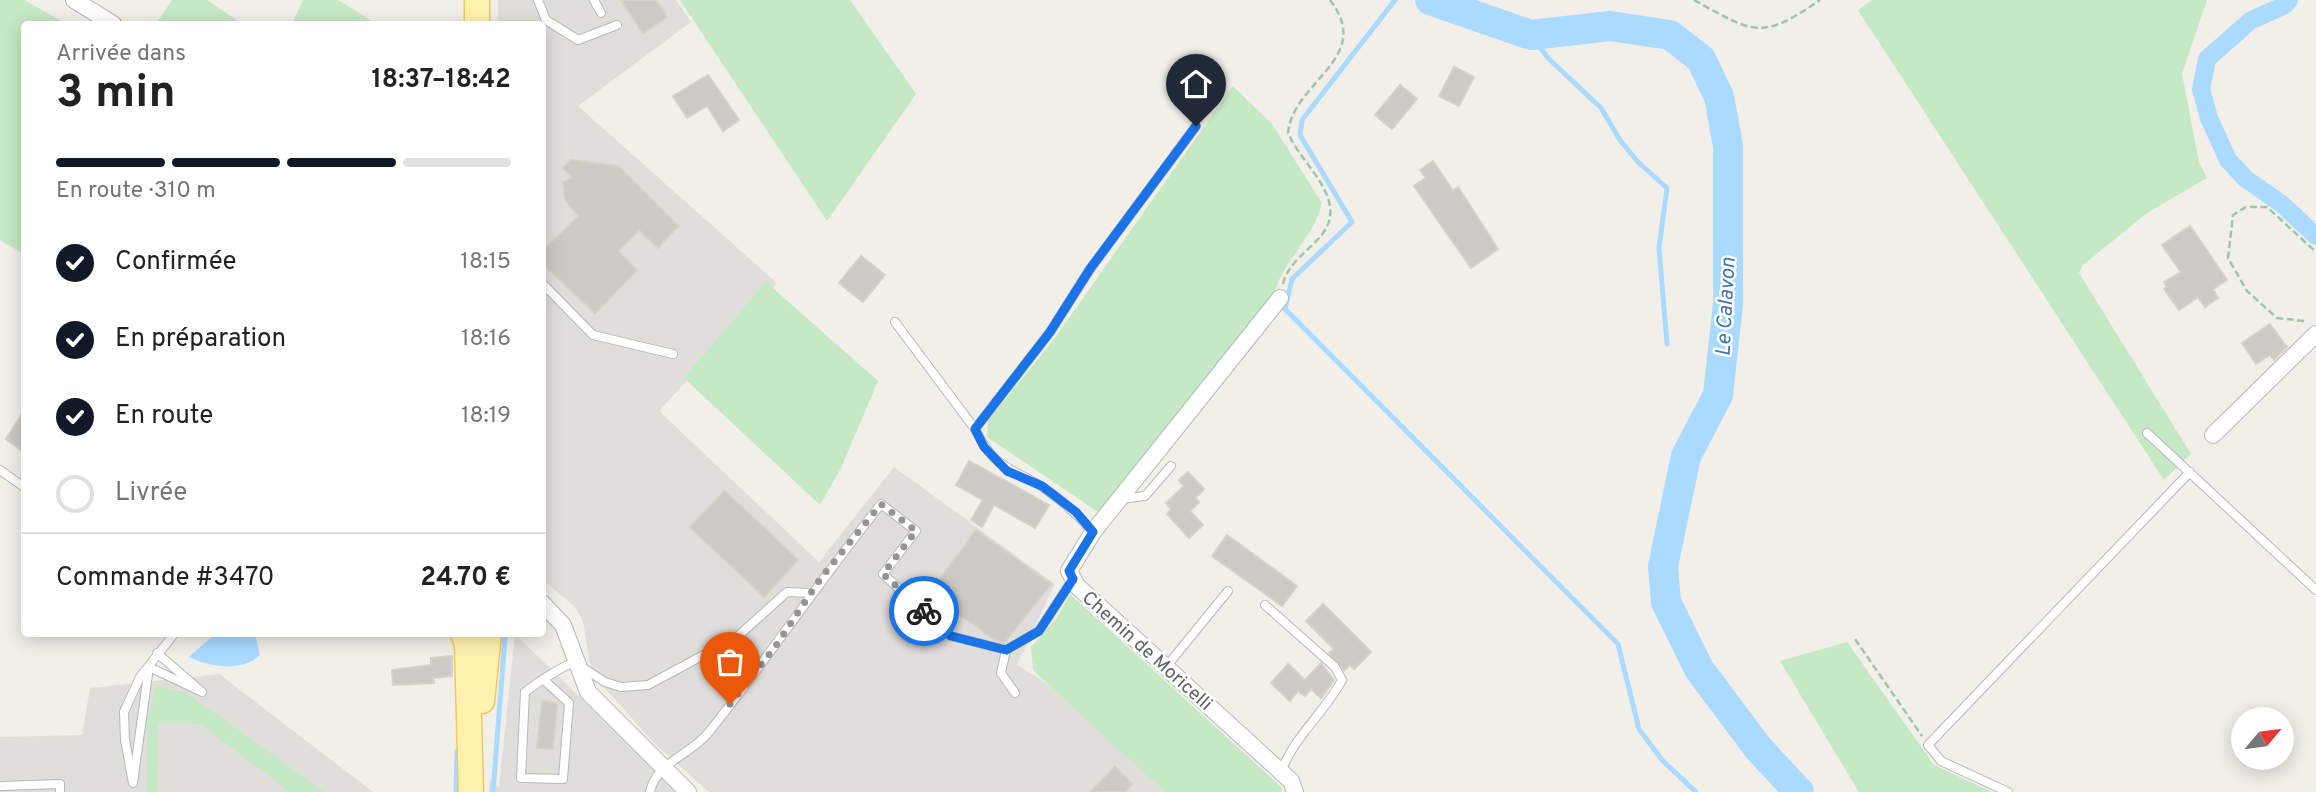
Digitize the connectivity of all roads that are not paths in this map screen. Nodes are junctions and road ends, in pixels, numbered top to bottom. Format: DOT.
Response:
graph roads {
  1 [pos="74,0"];
  2 [pos="477,0"];
  3 [pos="538,0"];
  4 [pos="594,0"];
  5 [pos="601,13"];
  6 [pos="108,21"];
  7 [pos="477,21"];
  8 [pos="617,25"];
  9 [pos="1196,126"];
  10 [pos="546,287"];
  11 [pos="1280,298"];
  12 [pos="895,322"];
  13 [pos="2316,334"];
  14 [pos="673,354"];
  15 [pos="975,429"];
  16 [pos="2147,433"];
  17 [pos="2213,435"];
  18 [pos="1171,466"];
  19 [pos="0,470"];
  20 [pos="2189,472"];
  21 [pos="21,485"];
  22 [pos="1118,500"];
  23 [pos="1093,532"];
  24 [pos="1073,579"];
  25 [pos="2316,590"];
  26 [pos="1228,591"];
  27 [pos="811,593"];
  28 [pos="1265,605"];
  29 [pos="546,607"];
  30 [pos="171,637"];
  31 [pos="464,637"];
  32 [pos="489,637"];
  33 [pos="1006,650"];
  34 [pos="157,653"];
  35 [pos="574,662"];
  36 [pos="149,667"];
  37 [pos="1166,667"];
  38 [pos="543,679"];
  39 [pos="1015,693"];
  40 [pos="662,768"];
  41 [pos="1281,772"];
  42 [pos="0,786"];
  43 [pos="134,788"];
  44 [pos="60,792"];
  45 [pos="472,792"];
  46 [pos="650,792"];
  47 [pos="688,792"];
  48 [pos="1295,792"];
  49 [pos="2008,792"];
  1 -- 6 [label="street"];
  2 -- 7 [label="main road"];
  3 -- 8 [label="lane"];
  4 -- 5 [label="lane"];
  9 -- 15 [label="lane"];
  10 -- 14 [label="lane"];
  11 -- 22 [label="street, Chemin de Moricelli"];
  12 -- 15 [label="lane"];
  13 -- 17 [label="street"];
  15 -- 23 [label="lane"];
  16 -- 20 [label="lane"];
  18 -- 22 [label="lane"];
  19 -- 21 [label="lane"];
  20 -- 25 [label="lane"];
  20 -- 49 [label="lane"];
  22 -- 23 [label="street, Chemin de Moricelli"];
  23 -- 24 [label="street, Chemin de Moricelli"];
  24 -- 33 [label="lane"];
  24 -- 37 [label="street, Chemin de Moricelli"];
  26 -- 37 [label="lane"];
  27 -- 33 [label="lane"];
  27 -- 35 [label="lane"];
  27 -- 40 [label="lane"];
  28 -- 41 [label="lane"];
  29 -- 35 [label="street"];
  30 -- 34 [label="lane"];
  31 -- 45 [label="main road"];
  32 -- 45 [label="main road"];
  33 -- 39 [label="lane"];
  34 -- 36 [label="lane"];
  34 -- 36 [label="lane"];
  35 -- 38 [label="lane"];
  35 -- 40 [label="street"];
  36 -- 43 [label="lane"];
  36 -- 43 [label="lane"];
  37 -- 41 [label="street, Chemin de Moricelli"];
  38 -- 38 [label="lane"];
  40 -- 46 [label="lane"];
  40 -- 47 [label="street"];
  41 -- 48 [label="street, Chemin de Moricelli"];
  42 -- 44 [label="lane"];
}
